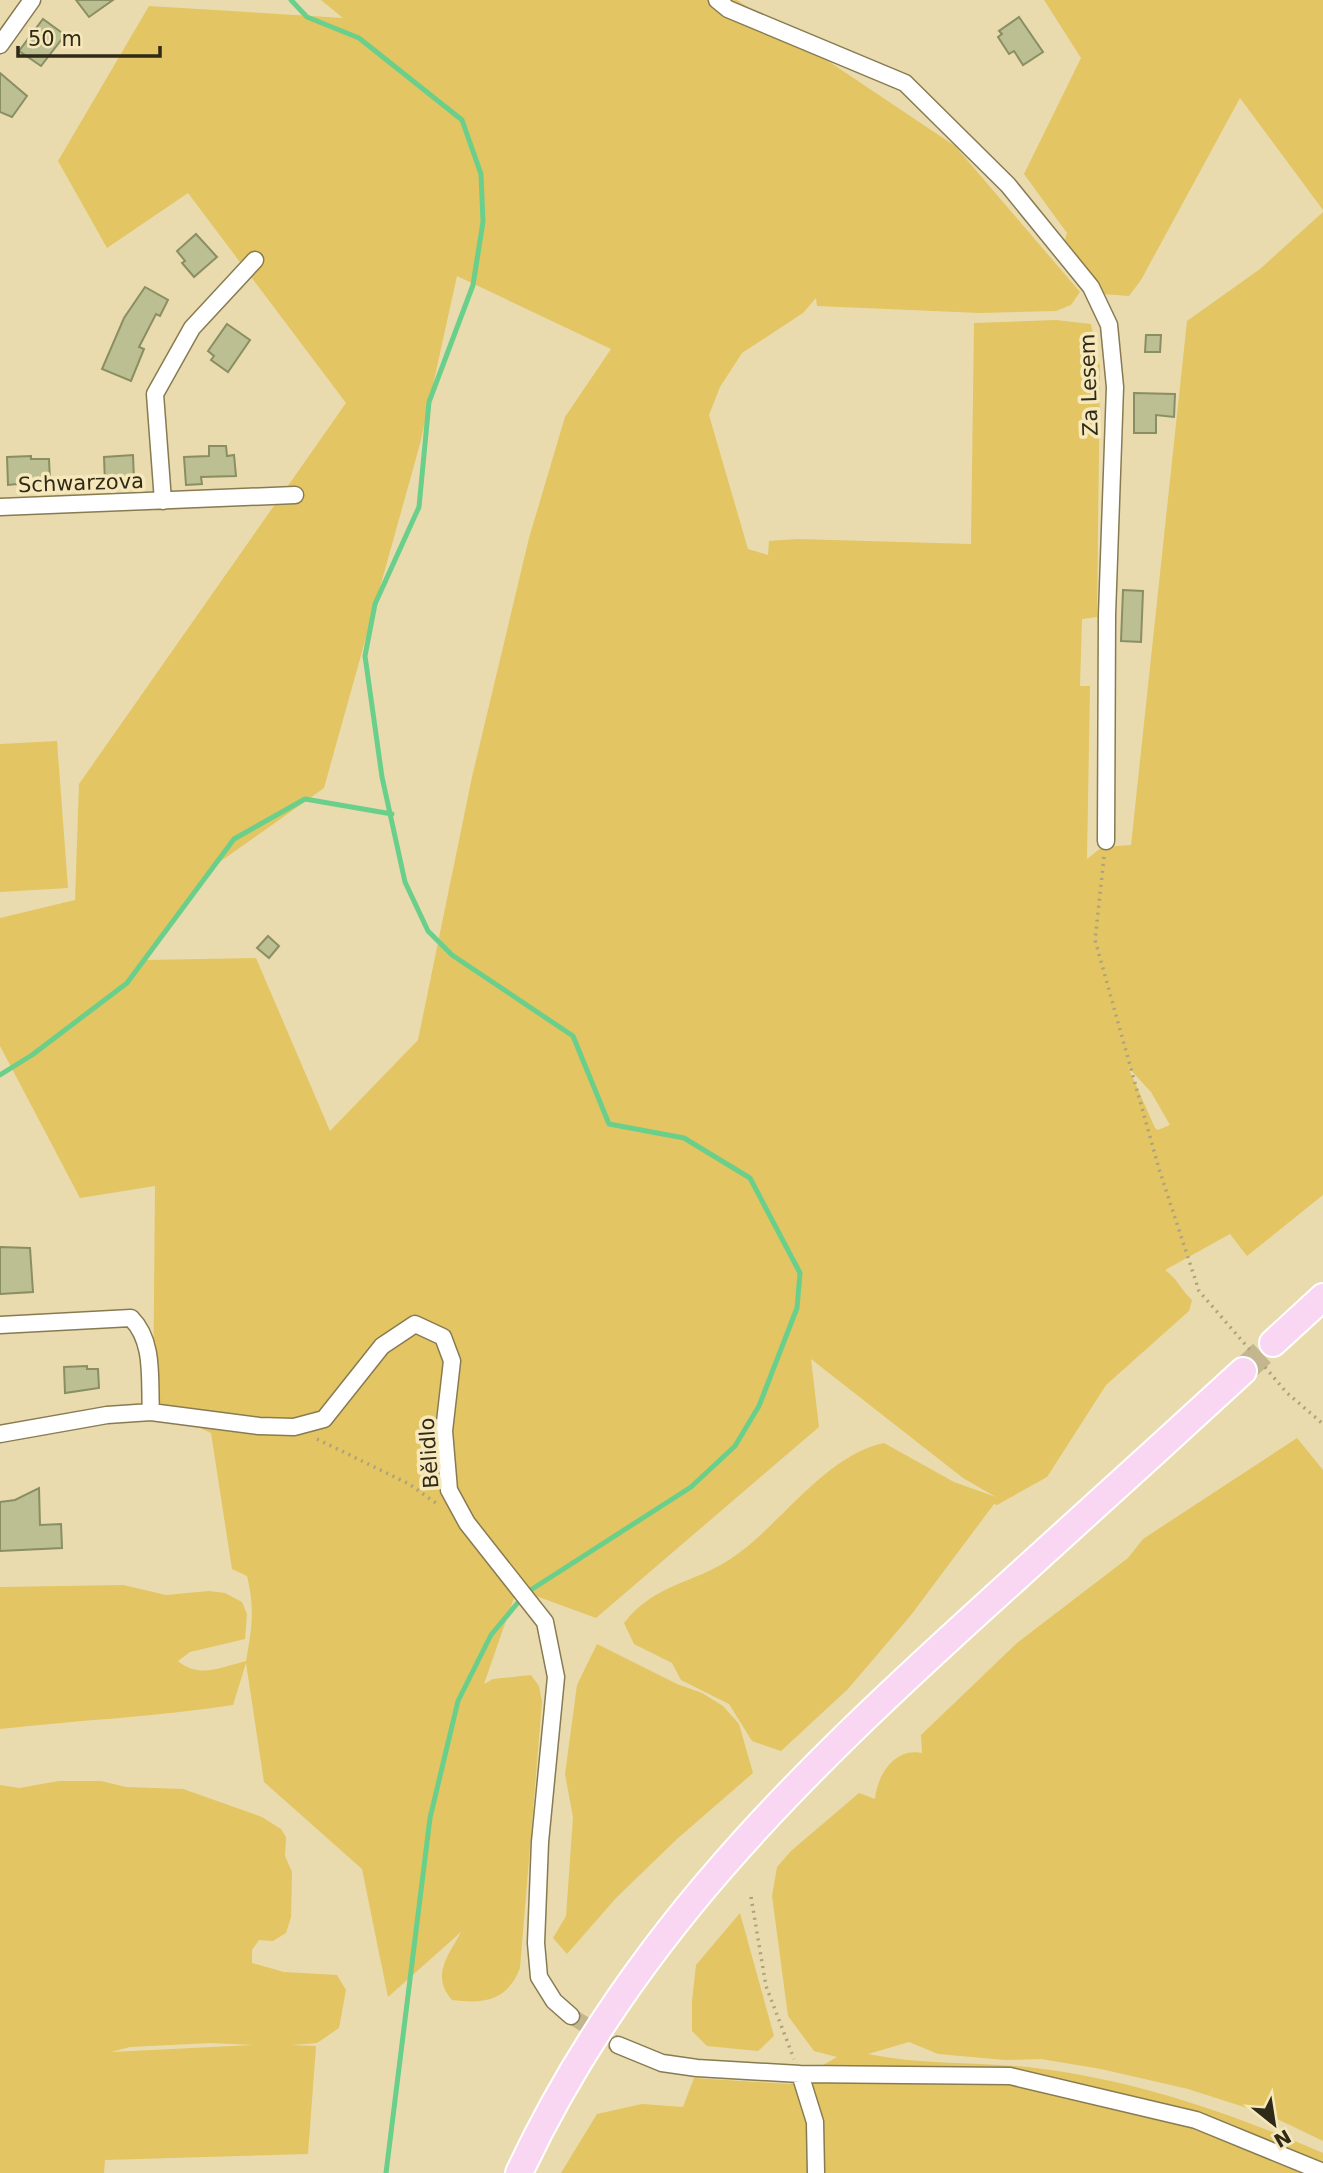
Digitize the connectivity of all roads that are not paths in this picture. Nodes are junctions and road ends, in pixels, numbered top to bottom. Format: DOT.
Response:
graph roads {
  1 [pos="32,0"];
  2 [pos="717,0"];
  3 [pos="0,45"];
  4 [pos="255,260"];
  5 [pos="295,495"];
  6 [pos="163,500"];
  7 [pos="0,507"];
  8 [pos="1105,841"];
  9 [pos="1323,1297"];
  10 [pos="0,1325"];
  11 [pos="1273,1343"];
  12 [pos="1243,1371"];
  13 [pos="151,1412"];
  14 [pos="0,1434"];
  15 [pos="571,2016"];
  16 [pos="618,2045"];
  17 [pos="800,2074"];
  18 [pos="1323,2172"];
  19 [pos="519,2173"];
  20 [pos="816,2173"];
  1 -- 3 [label="street"];
  2 -- 8 [label="street, Za Lesem"];
  4 -- 6 [label="street, Schwarzova"];
  5 -- 6 [label="street, Schwarzova"];
  6 -- 7 [label="street, Schwarzova"];
  9 -- 11 [label="main road"];
  10 -- 13 [label="street"];
  12 -- 19 [label="main road"];
  13 -- 14 [label="street, Bělidlo"];
  13 -- 15 [label="street, Bělidlo"];
  16 -- 17 [label="street"];
  17 -- 18 [label="street"];
  17 -- 20 [label="street"];
}
